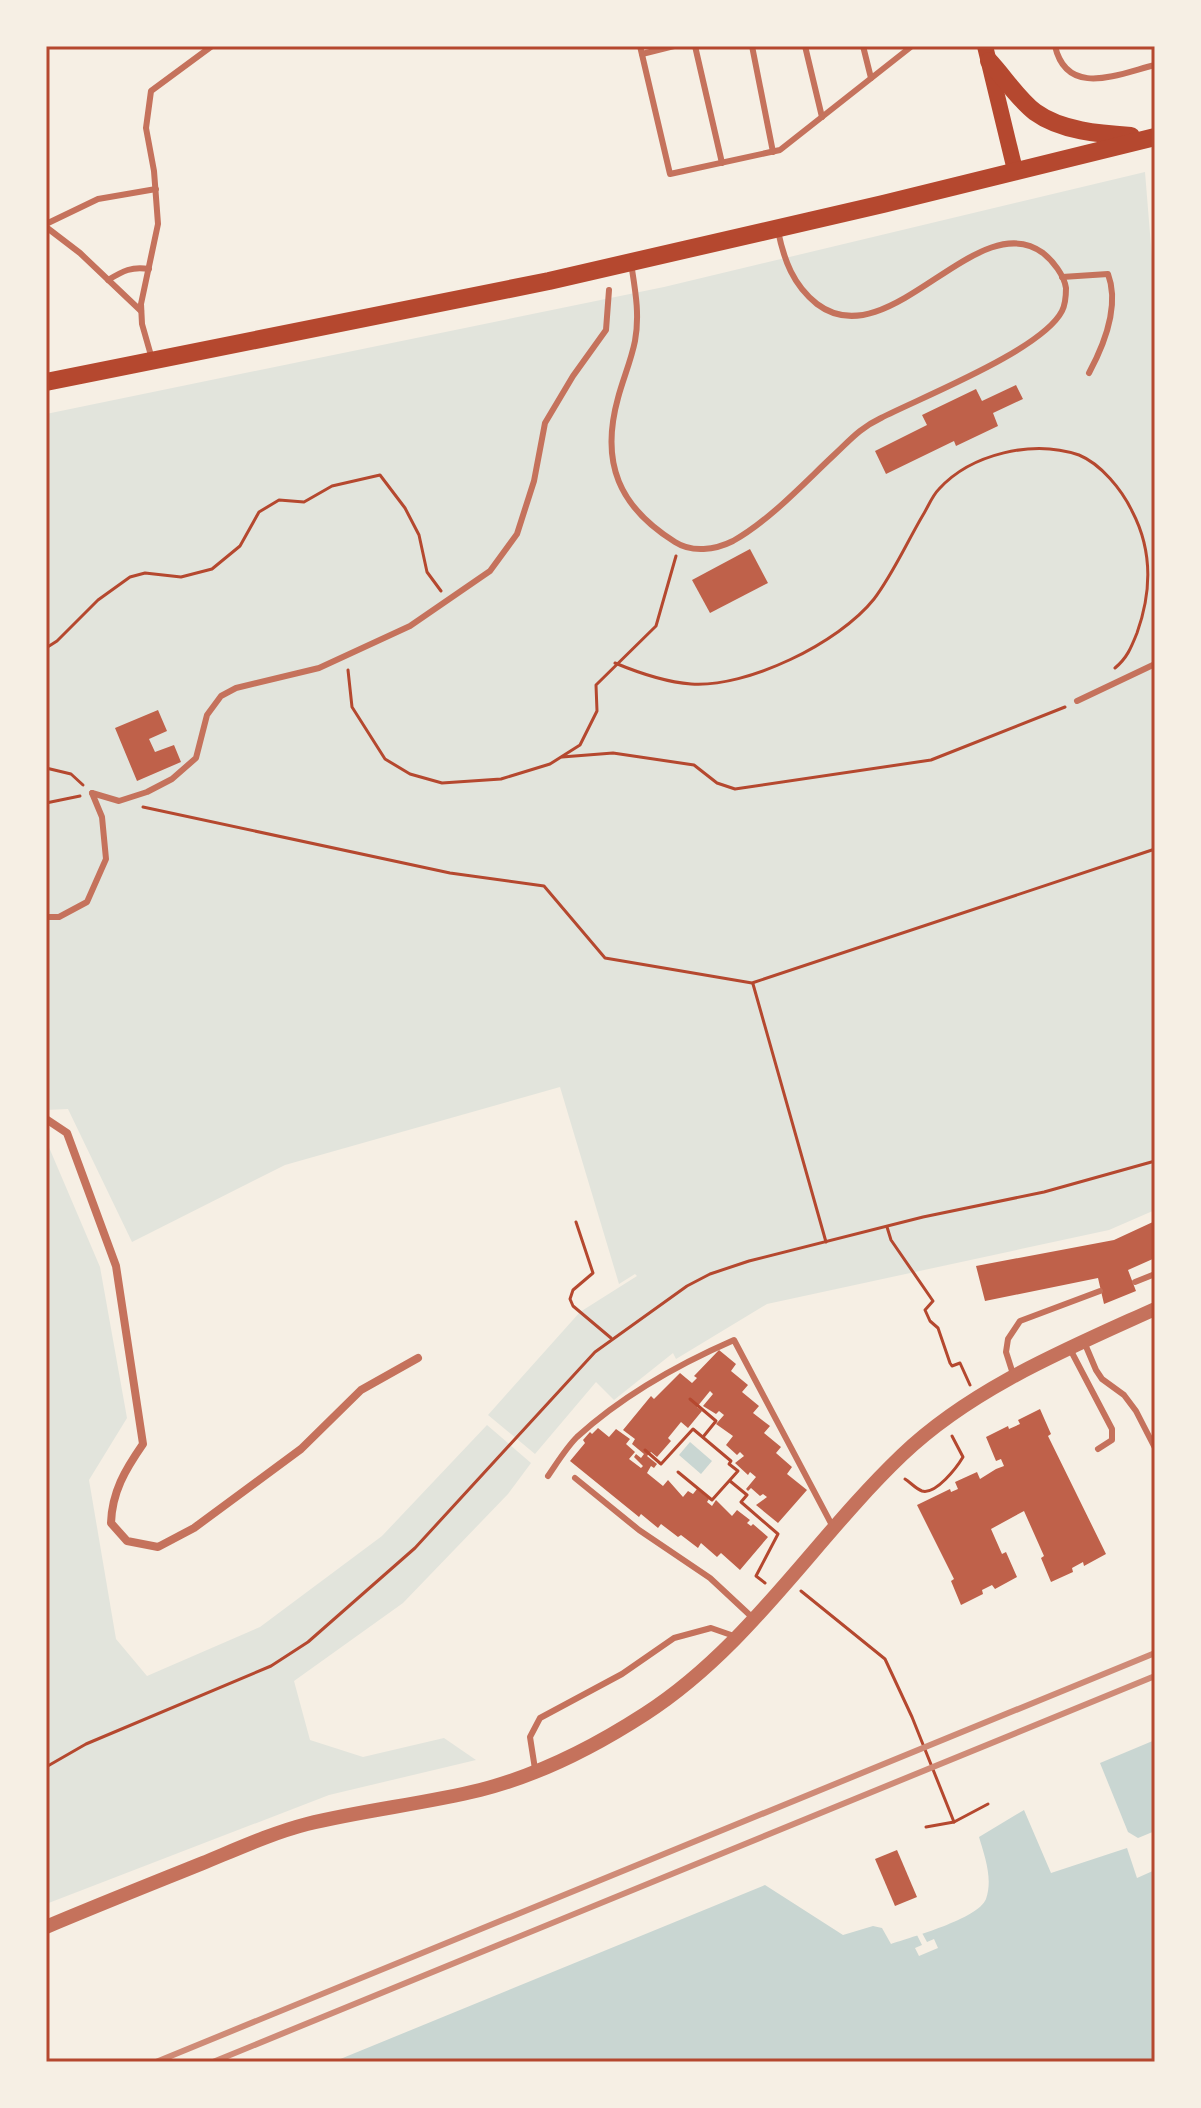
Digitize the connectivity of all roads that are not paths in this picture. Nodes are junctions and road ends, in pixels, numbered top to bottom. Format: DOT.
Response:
graph roads {
  1 [pos="212,46"];
  2 [pos="674,46"];
  3 [pos="695,46"];
  4 [pos="752,46"];
  5 [pos="805,46"];
  6 [pos="863,46"];
  7 [pos="912,46"];
  8 [pos="1055,46"];
  9 [pos="641,50"];
  10 [pos="987,54"];
  11 [pos="1155,65"];
  12 [pos="871,78"];
  13 [pos="822,117"];
  14 [pos="1155,139"];
  15 [pos="773,152"];
  16 [pos="722,163"];
  17 [pos="1015,170"];
  18 [pos="156,189"];
  19 [pos="46,225"];
  20 [pos="777,228"];
  21 [pos="631,262"];
  22 [pos="149,269"];
  23 [pos="1062,277"];
  24 [pos="108,280"];
  25 [pos="609,290"];
  26 [pos="141,311"];
  27 [pos="152,359"];
  28 [pos="1089,373"];
  29 [pos="46,382"];
  30 [pos="1155,664"];
  31 [pos="1077,701"];
  32 [pos="46,917"];
  33 [pos="46,1119"];
  34 [pos="1155,1274"];
  35 [pos="1135,1282"];
  36 [pos="1100,1291"];
  37 [pos="1155,1309"];
  38 [pos="1077,1346"];
  39 [pos="418,1358"];
  40 [pos="1014,1377"];
  41 [pos="1155,1448"];
  42 [pos="1098,1449"];
  43 [pos="548,1476"];
  44 [pos="575,1478"];
  45 [pos="834,1529"];
  46 [pos="754,1619"];
  47 [pos="737,1637"];
  48 [pos="535,1771"];
  49 [pos="46,1927"];
  1 -- 18 [label="lane"];
  2 -- 9 [label="lane"];
  3 -- 16 [label="lane"];
  4 -- 15 [label="lane"];
  5 -- 13 [label="lane"];
  6 -- 12 [label="lane"];
  7 -- 12 [label="lane"];
  8 -- 11 [label="lane"];
  9 -- 16 [label="lane"];
  10 -- 14 [label="main road"];
  10 -- 17 [label="main road"];
  12 -- 13 [label="lane"];
  13 -- 15 [label="lane"];
  14 -- 17 [label="main road"];
  15 -- 16 [label="lane"];
  17 -- 20 [label="main road"];
  18 -- 19 [label="lane"];
  18 -- 22 [label="lane"];
  19 -- 24 [label="lane"];
  20 -- 21 [label="main road"];
  20 -- 23 [label="lane"];
  21 -- 23 [label="lane"];
  21 -- 27 [label="main road"];
  22 -- 24 [label="lane"];
  22 -- 26 [label="lane"];
  23 -- 28 [label="lane"];
  24 -- 26 [label="lane"];
  25 -- 32 [label="lane"];
  26 -- 27 [label="lane"];
  27 -- 29 [label="main road"];
  30 -- 31 [label="lane"];
  33 -- 39 [label="street"];
  34 -- 35 [label="lane"];
  36 -- 40 [label="lane"];
  37 -- 38 [label="street"];
  38 -- 40 [label="street"];
  38 -- 41 [label="lane"];
  38 -- 42 [label="lane"];
  40 -- 45 [label="street"];
  43 -- 45 [label="lane"];
  44 -- 46 [label="lane"];
  45 -- 46 [label="street"];
  46 -- 47 [label="street"];
  47 -- 48 [label="street"];
  47 -- 48 [label="lane"];
  48 -- 49 [label="street"];
}
